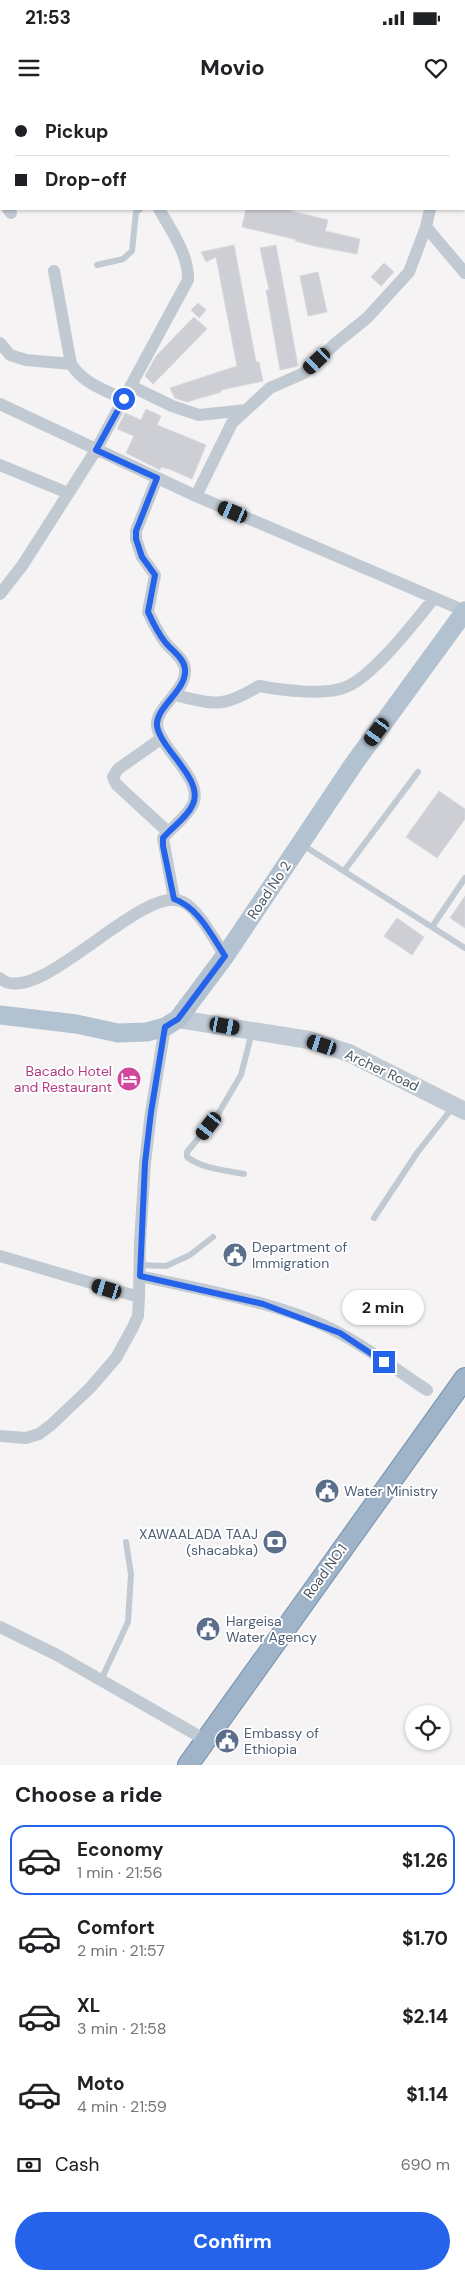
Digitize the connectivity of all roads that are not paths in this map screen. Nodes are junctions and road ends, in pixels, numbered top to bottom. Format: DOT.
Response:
graph roads {
  1 [pos="139,210"];
  2 [pos="161,210"];
  3 [pos="430,210"];
  4 [pos="426,227"];
  5 [pos="96,265"];
  6 [pos="54,271"];
  7 [pos="465,273"];
  8 [pos="0,343"];
  9 [pos="71,364"];
  10 [pos="131,386"];
  11 [pos="124,399"];
  12 [pos="0,404"];
  13 [pos="246,410"];
  14 [pos="96,450"];
  15 [pos="0,465"];
  16 [pos="157,478"];
  17 [pos="68,493"];
  18 [pos="196,496"];
  19 [pos="0,594"];
  20 [pos="434,598"];
  21 [pos="465,611"];
  22 [pos="174,695"];
  23 [pos="162,738"];
  24 [pos="418,772"];
  25 [pos="168,832"];
  26 [pos="300,843"];
  27 [pos="344,871"];
  28 [pos="465,878"];
  29 [pos="174,899"];
  30 [pos="432,927"];
  31 [pos="465,948"];
  32 [pos="225,956"];
  33 [pos="0,978"];
  34 [pos="0,1015"];
  35 [pos="172,1023"];
  36 [pos="253,1031"];
  37 [pos="460,1108"];
  38 [pos="244,1174"];
  39 [pos="374,1218"];
  40 [pos="213,1237"];
  41 [pos="0,1256"];
  42 [pos="140,1270"];
  43 [pos="140,1297"];
  44 [pos="465,1378"];
  45 [pos="427,1390"];
  46 [pos="0,1436"];
  47 [pos="126,1542"];
  48 [pos="0,1627"];
  49 [pos="101,1680"];
  50 [pos="204,1739"];
  51 [pos="188,1765"];
  1 -- 5 [label="lane"];
  2 -- 10 [label="street"];
  3 -- 4 [label="street"];
  4 -- 7 [label="street"];
  4 -- 13 [label="street"];
  6 -- 9 [label="street"];
  8 -- 9 [label="street"];
  9 -- 11 [label="street"];
  10 -- 11 [label="street"];
  10 -- 13 [label="street"];
  11 -- 14 [label="street"];
  12 -- 14 [label="street"];
  13 -- 18 [label="street"];
  14 -- 16 [label="street"];
  14 -- 17 [label="street"];
  15 -- 17 [label="street"];
  16 -- 18 [label="street"];
  16 -- 22 [label="street"];
  17 -- 19 [label="street"];
  18 -- 20 [label="street"];
  20 -- 21 [label="street"];
  20 -- 22 [label="street"];
  21 -- 26 [label="main road, Road No 2"];
  22 -- 23 [label="street"];
  23 -- 25 [label="street"];
  23 -- 25 [label="street"];
  24 -- 27 [label="lane"];
  25 -- 29 [label="street"];
  26 -- 27 [label="lane"];
  26 -- 32 [label="main road, Road No 2"];
  27 -- 30 [label="lane"];
  28 -- 30 [label="lane"];
  29 -- 32 [label="street"];
  29 -- 33 [label="street"];
  30 -- 31 [label="lane"];
  32 -- 35 [label="main road, Road No 2"];
  34 -- 35 [label="main road"];
  35 -- 36 [label="main road, Archer Road"];
  35 -- 42 [label="street"];
  36 -- 37 [label="main road, Archer Road"];
  36 -- 38 [label="lane"];
  37 -- 39 [label="lane"];
  40 -- 42 [label="lane"];
  41 -- 43 [label="street"];
  42 -- 43 [label="street"];
  42 -- 45 [label="street"];
  43 -- 46 [label="street"];
  44 -- 50 [label="highway, Road NO.1"];
  47 -- 49 [label="lane"];
  48 -- 49 [label="street"];
  49 -- 50 [label="street"];
  50 -- 51 [label="highway, Road NO.1"];
}
